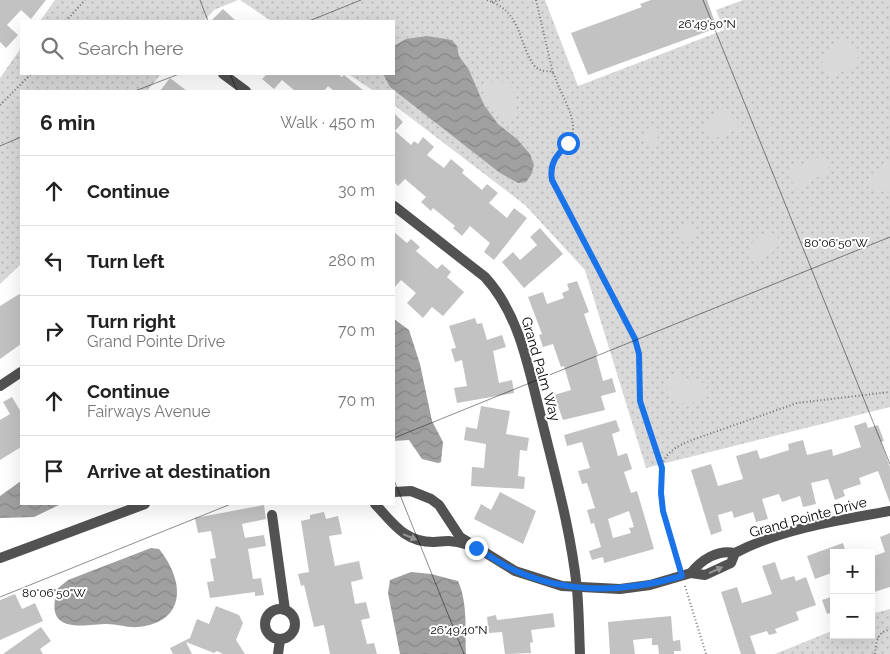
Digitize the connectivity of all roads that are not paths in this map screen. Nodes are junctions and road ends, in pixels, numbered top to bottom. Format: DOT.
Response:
graph roads {
  1 [pos="224,75"];
  2 [pos="245,90"];
  3 [pos="395,207"];
  4 [pos="20,373"];
  5 [pos="0,386"];
  6 [pos="395,492"];
  7 [pos="142,505"];
  8 [pos="376,505"];
  9 [pos="890,511"];
  10 [pos="272,515"];
  11 [pos="476,548"];
  12 [pos="0,558"];
  13 [pos="576,588"];
  14 [pos="285,610"];
  15 [pos="280,640"];
  16 [pos="278,654"];
  17 [pos="580,654"];
  1 -- 2 [label="street"];
  3 -- 13 [label="street, Grand Palm Way"];
  4 -- 5 [label="street"];
  6 -- 11 [label="street"];
  7 -- 12 [label="street"];
  8 -- 11 [label="street, one-way"];
  9 -- 13 [label="street, Grand Pointe Drive"];
  10 -- 14 [label="street"];
  11 -- 13 [label="street, Grand Pointe Drive"];
  13 -- 17 [label="street, Grand Palm Way"];
  14 -- 15 [label="street"];
  14 -- 15 [label="street"];
  15 -- 16 [label="street"];
}
